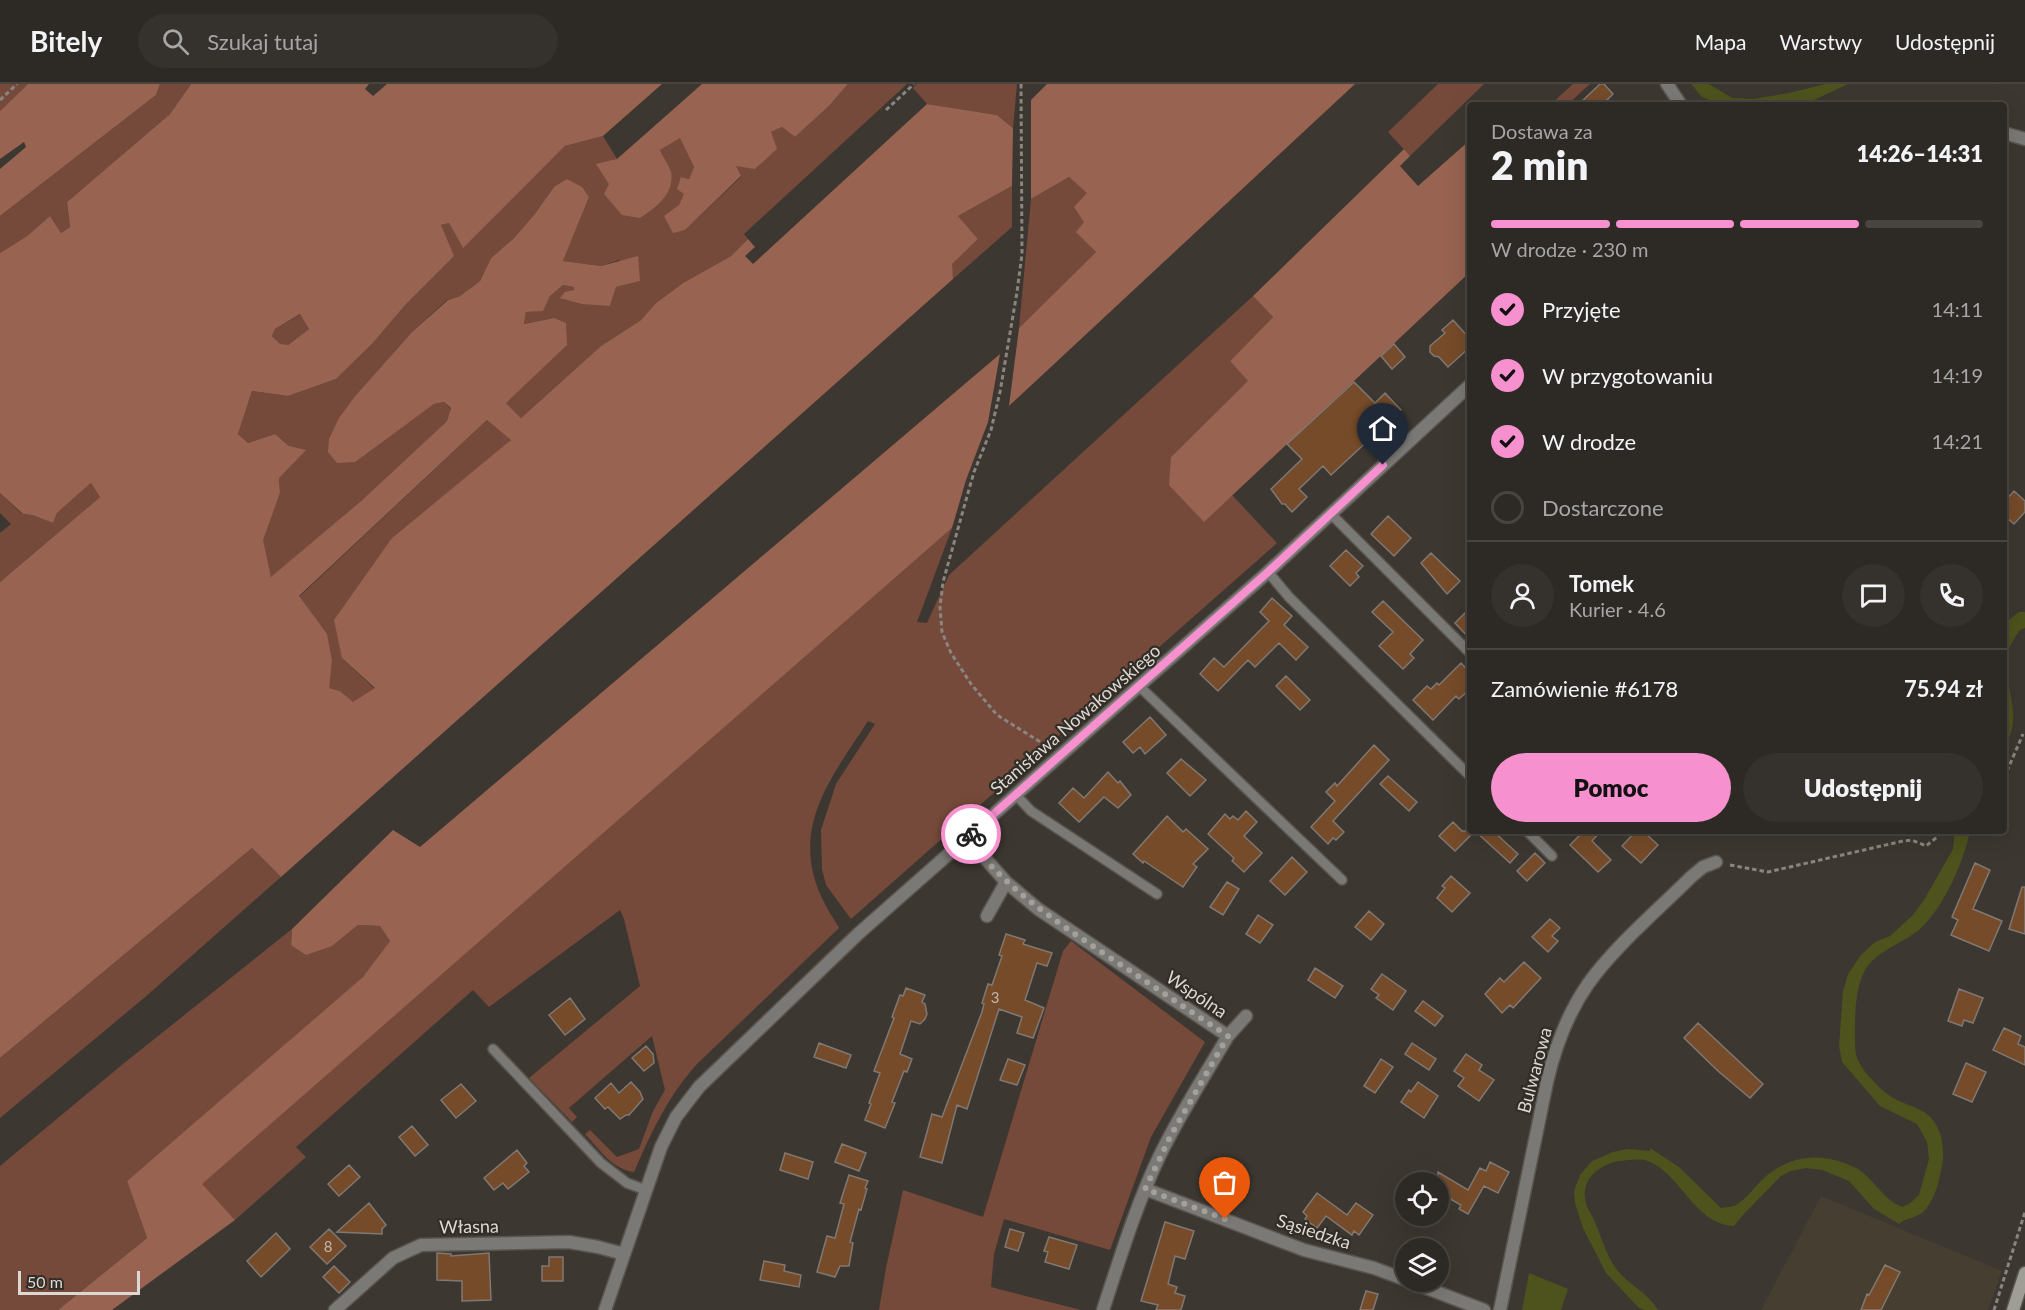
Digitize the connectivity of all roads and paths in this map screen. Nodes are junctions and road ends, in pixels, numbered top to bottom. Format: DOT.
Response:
graph roads {
  1 [pos="17,84"];
  2 [pos="914,84"];
  3 [pos="1021,84"];
  4 [pos="1667,84"];
  5 [pos="0,100"];
  6 [pos="1679,102"];
  7 [pos="886,110"];
  8 [pos="2007,134"];
  9 [pos="2025,139"];
  10 [pos="1467,388"];
  11 [pos="1331,513"];
  12 [pos="1268,572"];
  13 [pos="1467,650"];
  14 [pos="1139,686"];
  15 [pos="2023,734"];
  16 [pos="1058,758"];
  17 [pos="2007,771"];
  18 [pos="1467,773"];
  19 [pos="1016,795"];
  20 [pos="1530,834"];
  21 [pos="1938,834"];
  22 [pos="967,838"];
  23 [pos="1552,856"];
  24 [pos="1716,862"];
  25 [pos="1342,880"];
  26 [pos="1006,882"];
  27 [pos="1157,894"];
  28 [pos="987,916"];
  29 [pos="1246,1016"];
  30 [pos="1228,1036"];
  31 [pos="493,1049"];
  32 [pos="1145,1189"];
  33 [pos="646,1190"];
  34 [pos="2025,1212"];
  35 [pos="624,1254"];
  36 [pos="2025,1273"];
  37 [pos="1395,1276"];
  38 [pos="1438,1292"];
  39 [pos="335,1310"];
  40 [pos="605,1310"];
  41 [pos="1103,1310"];
  42 [pos="1484,1310"];
  43 [pos="1500,1310"];
  44 [pos="1994,1310"];
  45 [pos="2013,1310"];
  1 -- 5 [label="path"];
  2 -- 7 [label="path"];
  3 -- 16 [label="path"];
  4 -- 6 [label="street"];
  8 -- 9 [label="street"];
  10 -- 11 [label="street, Stanisława Nowakowskiego"];
  11 -- 12 [label="street, Stanisława Nowakowskiego"];
  11 -- 13 [label="lane"];
  12 -- 14 [label="street, Stanisława Nowakowskiego"];
  12 -- 18 [label="lane"];
  14 -- 16 [label="street, Stanisława Nowakowskiego"];
  14 -- 25 [label="lane"];
  15 -- 17 [label="path"];
  16 -- 19 [label="street, Stanisława Nowakowskiego"];
  19 -- 22 [label="street, Stanisława Nowakowskiego"];
  19 -- 27 [label="lane"];
  20 -- 23 [label="lane"];
  21 -- 24 [label="path"];
  22 -- 26 [label="street, Wspólna"];
  22 -- 33 [label="street, Stanisława Nowakowskiego"];
  24 -- 43 [label="street, Bulwarowa"];
  26 -- 28 [label="street"];
  26 -- 30 [label="street, Wspólna"];
  29 -- 30 [label="street"];
  30 -- 32 [label="street, Wspólna"];
  31 -- 33 [label="lane"];
  32 -- 37 [label="street, Sąsiedzka"];
  32 -- 41 [label="street, Wspólna"];
  33 -- 35 [label="street, Stanisława Nowakowskiego"];
  34 -- 44 [label="path"];
  35 -- 39 [label="street, Własna"];
  35 -- 40 [label="street, Stanisława Nowakowskiego"];
  36 -- 45 [label="main road"];
  38 -- 42 [label="street, Sąsiedzka"];
}
